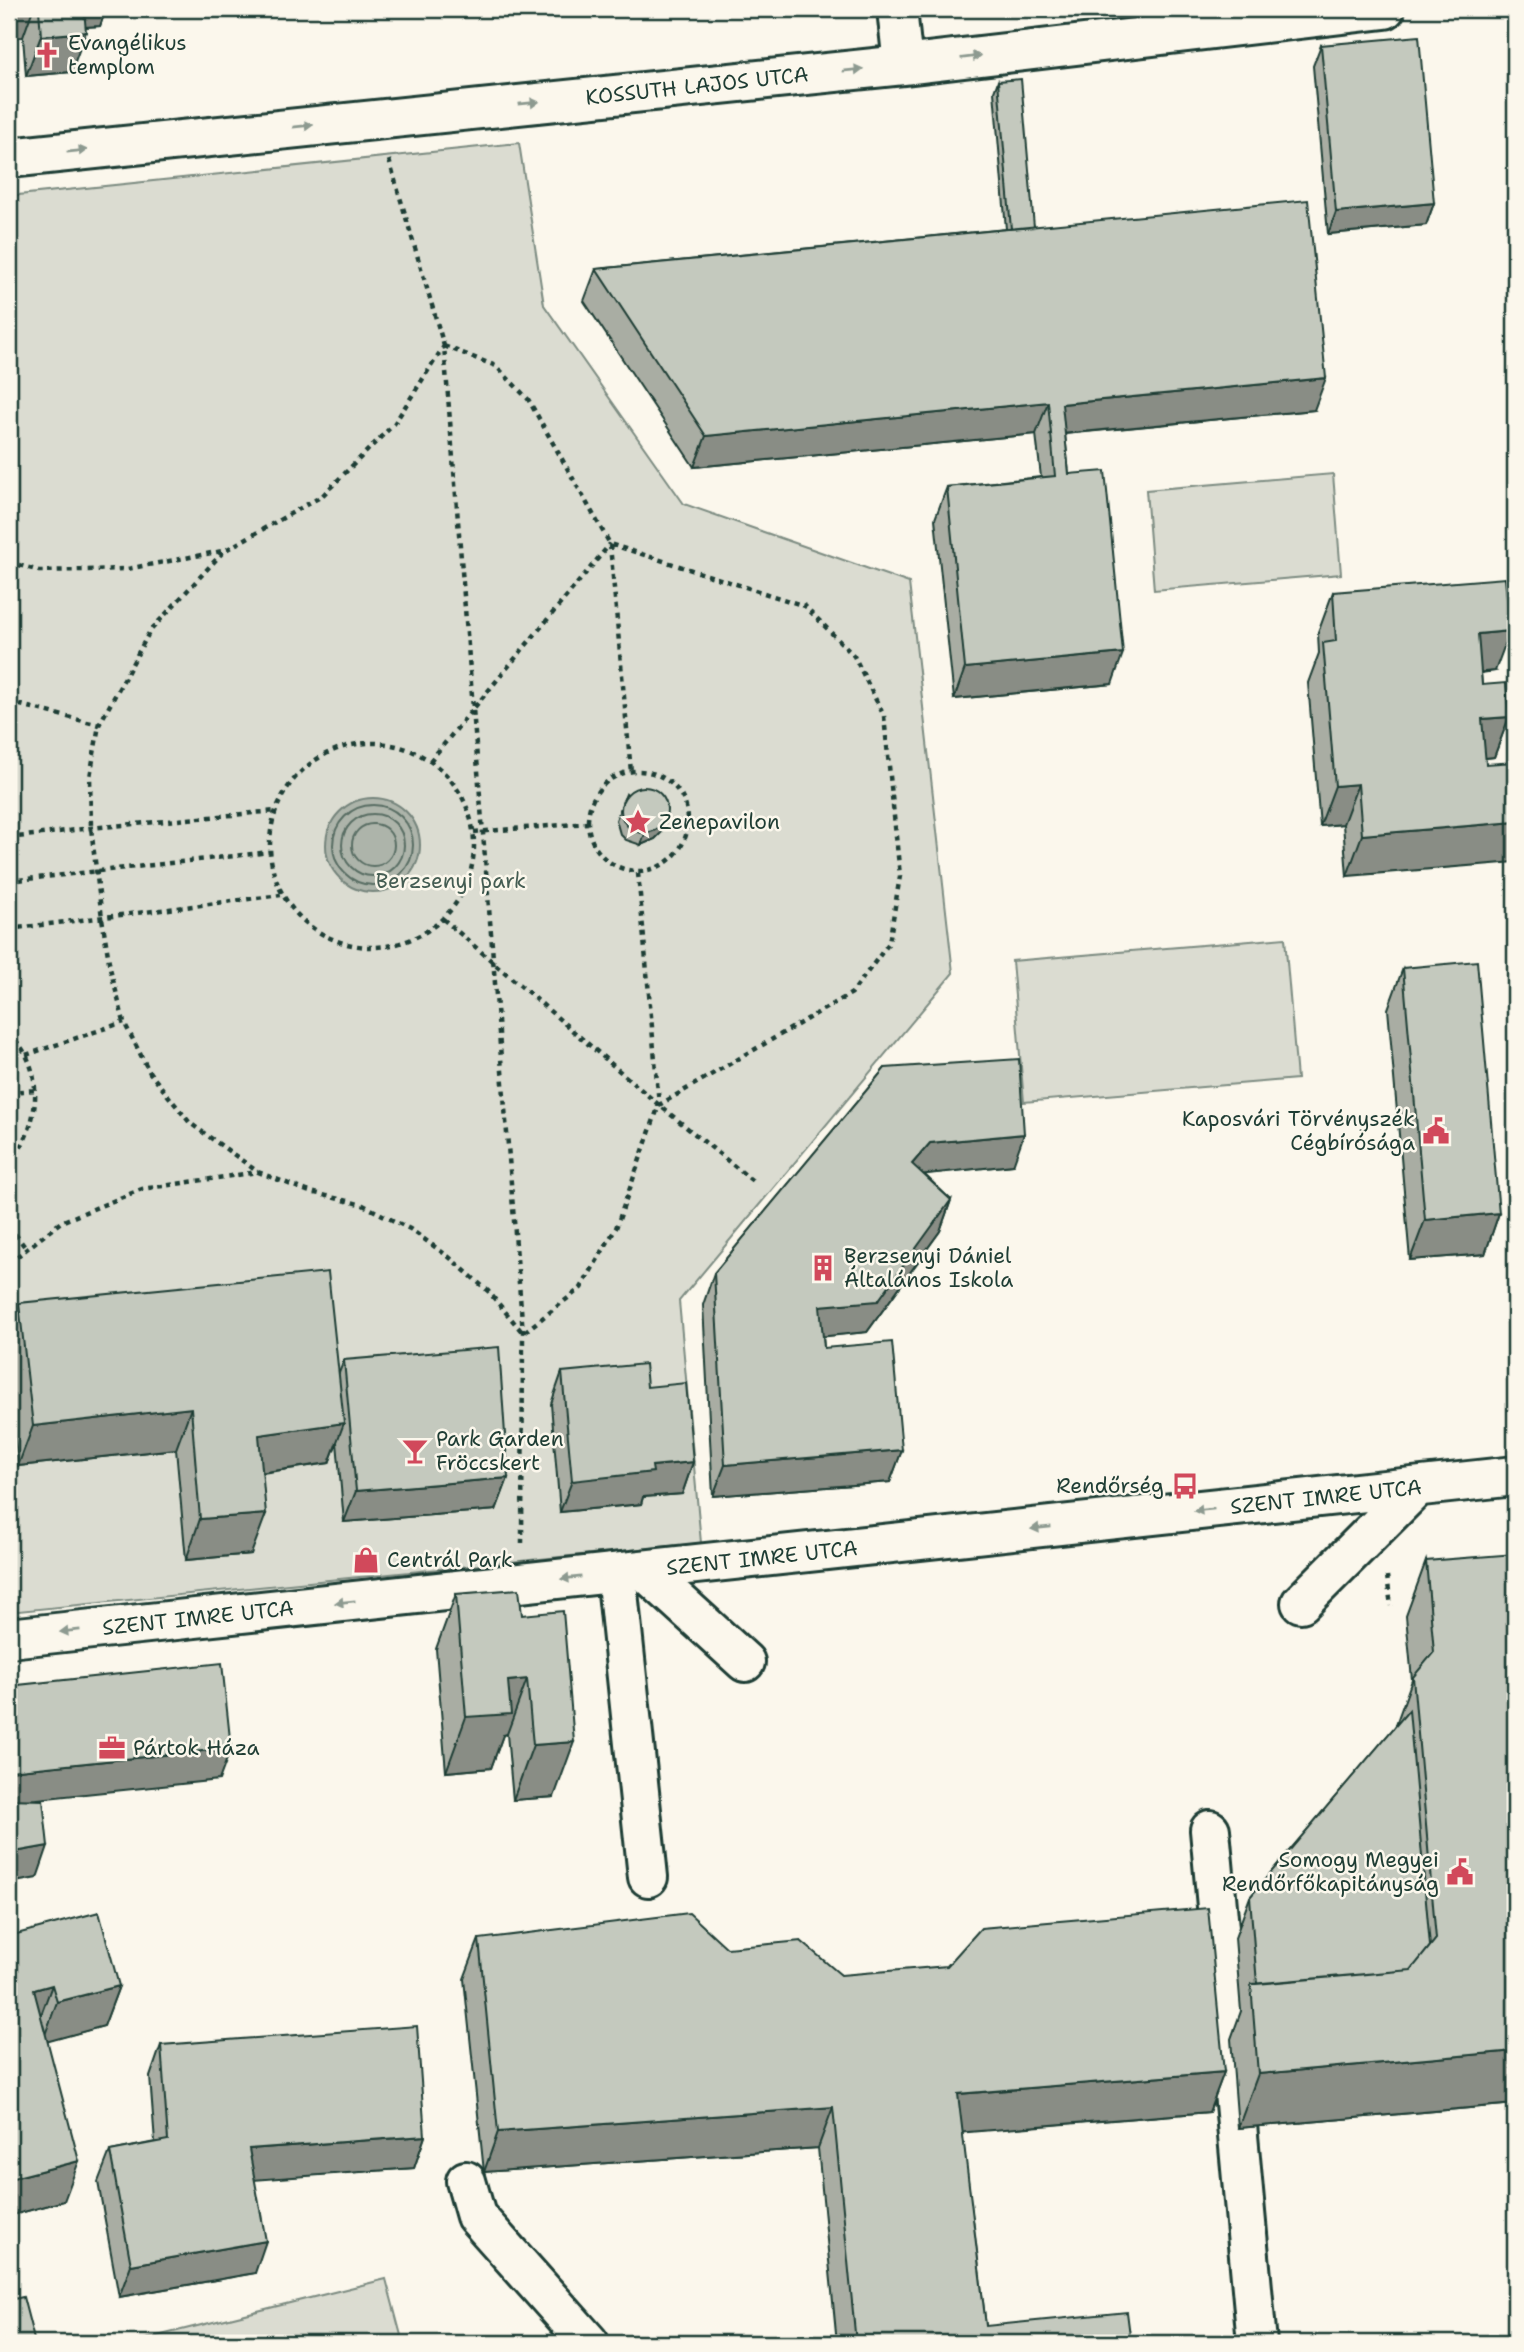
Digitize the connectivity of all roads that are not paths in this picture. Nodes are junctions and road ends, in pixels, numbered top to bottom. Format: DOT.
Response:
graph roads {
  1 [pos="897,9"];
  2 [pos="1385,9"];
  3 [pos="903,65"];
  4 [pos="9,158"];
  5 [pos="1515,1476"];
  6 [pos="1417,1488"];
  7 [pos="630,1572"];
  8 [pos="1301,1603"];
  9 [pos="9,1638"];
  10 [pos="745,1662"];
  11 [pos="1210,1830"];
  12 [pos="648,1877"];
  13 [pos="466,2181"];
  14 [pos="589,2343"];
  15 [pos="1257,2343"];
  1 -- 3 [label="street"];
  3 -- 2 [label="street, KOSSUTH LAJOS UTCA, one-way"];
  4 -- 3 [label="street, KOSSUTH LAJOS UTCA, one-way"];
  5 -- 6 [label="street, SZENT IMRE UTCA"];
  6 -- 7 [label="street, SZENT IMRE UTCA, one-way"];
  6 -- 8 [label="street"];
  7 -- 9 [label="street, SZENT IMRE UTCA, one-way"];
  7 -- 10 [label="street"];
  7 -- 12 [label="street"];
  11 -- 15 [label="street"];
  13 -- 14 [label="street"];
}
